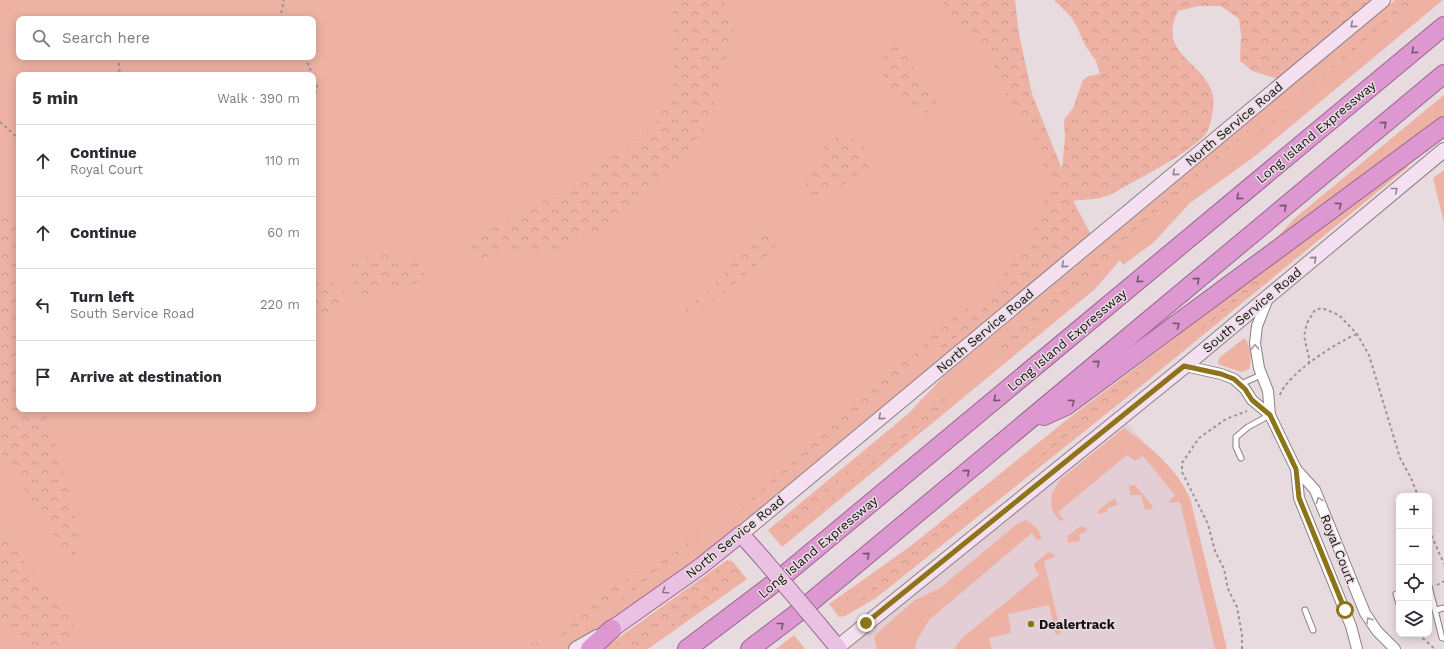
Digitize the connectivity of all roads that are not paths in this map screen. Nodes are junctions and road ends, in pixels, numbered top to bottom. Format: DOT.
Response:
graph roads {
  1 [pos="1383,0"];
  2 [pos="1444,26"];
  3 [pos="1444,74"];
  4 [pos="1444,126"];
  5 [pos="1444,150"];
  6 [pos="1269,296"];
  7 [pos="1184,366"];
  8 [pos="1261,375"];
  9 [pos="1240,384"];
  10 [pos="1270,415"];
  11 [pos="1025,424"];
  12 [pos="1240,458"];
  13 [pos="1296,469"];
  14 [pos="741,534"];
  15 [pos="1432,596"];
  16 [pos="1444,608"];
  17 [pos="1305,610"];
  18 [pos="1436,610"];
  19 [pos="612,629"];
  20 [pos="1313,630"];
  21 [pos="1444,638"];
  22 [pos="838,648"];
  23 [pos="576,649"];
  24 [pos="590,649"];
  25 [pos="687,649"];
  26 [pos="750,649"];
  27 [pos="1357,649"];
  28 [pos="1395,649"];
  1 -- 14 [label="main road, North Service Road, one-way"];
  2 -- 25 [label="highway, Long Island Expressway, one-way"];
  11 -- 3 [label="highway, one-way"];
  11 -- 4 [label="highway, one-way"];
  6 -- 5 [label="main road, South Service Road, one-way"];
  6 -- 7 [label="main road, South Service Road"];
  8 -- 6 [label="street, one-way"];
  7 -- 9 [label="street"];
  7 -- 22 [label="main road, South Service Road"];
  8 -- 9 [label="lane"];
  8 -- 10 [label="street"];
  9 -- 10 [label="street"];
  10 -- 12 [label="lane"];
  10 -- 13 [label="street, Royal Court"];
  26 -- 11 [label="highway, one-way"];
  13 -- 27 [label="street, Royal Court"];
  28 -- 13 [label="street, Royal Court, one-way"];
  14 -- 19 [label="main road, North Service Road, one-way"];
  14 -- 22 [label="main road, bridge"];
  15 -- 18 [label="lane"];
  16 -- 18 [label="lane"];
  17 -- 20 [label="lane"];
  18 -- 21 [label="lane"];
  19 -- 23 [label="main road, North Service Road"];
  19 -- 24 [label="highway"];
}
